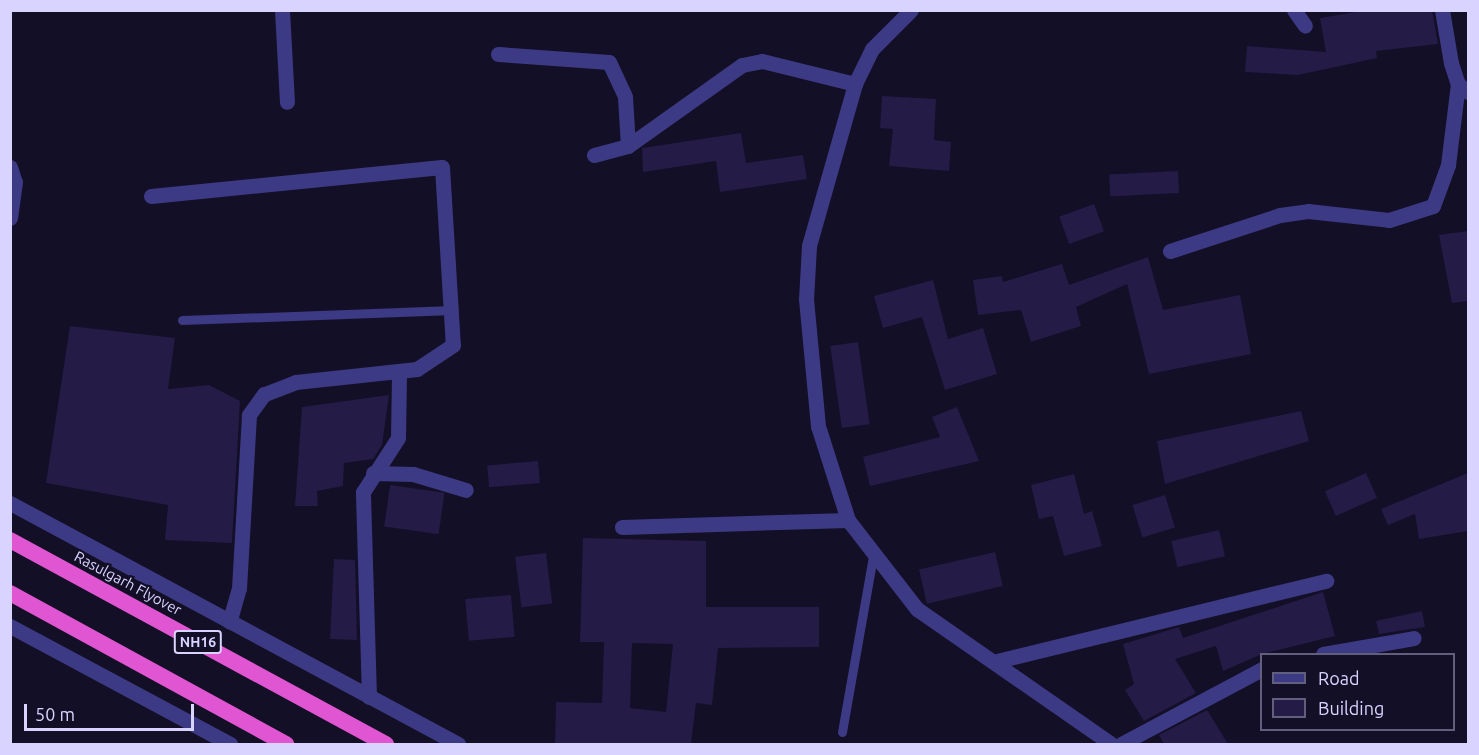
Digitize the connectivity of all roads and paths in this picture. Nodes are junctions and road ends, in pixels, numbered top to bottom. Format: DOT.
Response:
graph roads {
  1 [pos="282,10"];
  2 [pos="911,10"];
  3 [pos="1294,10"];
  4 [pos="1442,10"];
  5 [pos="1305,26"];
  6 [pos="498,54"];
  7 [pos="855,84"];
  8 [pos="1463,88"];
  9 [pos="287,102"];
  10 [pos="628,146"];
  11 [pos="594,155"];
  12 [pos="10,167"];
  13 [pos="151,196"];
  14 [pos="10,218"];
  15 [pos="1170,251"];
  16 [pos="453,310"];
  17 [pos="182,320"];
  18 [pos="399,372"];
  19 [pos="373,473"];
  20 [pos="466,490"];
  21 [pos="10,503"];
  22 [pos="848,520"];
  23 [pos="622,527"];
  24 [pos="10,540"];
  25 [pos="873,556"];
  26 [pos="1326,581"];
  27 [pos="10,593"];
  28 [pos="229,622"];
  29 [pos="10,626"];
  30 [pos="1414,638"];
  31 [pos="1329,653"];
  32 [pos="997,662"];
  33 [pos="1260,670"];
  34 [pos="369,697"];
  35 [pos="842,732"];
  36 [pos="230,744"];
  37 [pos="286,744"];
  38 [pos="386,744"];
  39 [pos="458,744"];
  40 [pos="1111,744"];
  41 [pos="1121,744"];
  1 -- 9 [label="street"];
  2 -- 7 [label="street"];
  3 -- 5 [label="street"];
  4 -- 8 [label="street"];
  6 -- 10 [label="street"];
  7 -- 10 [label="street"];
  7 -- 22 [label="street"];
  8 -- 15 [label="street"];
  10 -- 11 [label="street"];
  12 -- 14 [label="street"];
  13 -- 16 [label="street"];
  16 -- 17 [label="lane"];
  16 -- 18 [label="street"];
  18 -- 19 [label="street"];
  18 -- 28 [label="street"];
  19 -- 20 [label="street"];
  19 -- 34 [label="street"];
  21 -- 28 [label="street"];
  22 -- 23 [label="street"];
  22 -- 25 [label="street"];
  24 -- 38 [label="highway, Rasulgarh Flyover / NH16"];
  25 -- 32 [label="street"];
  25 -- 35 [label="lane"];
  26 -- 32 [label="street"];
  27 -- 37 [label="highway"];
  28 -- 34 [label="street"];
  29 -- 36 [label="street"];
  30 -- 31 [label="street"];
  32 -- 40 [label="street"];
  33 -- 41 [label="street"];
  34 -- 39 [label="street"];
}
